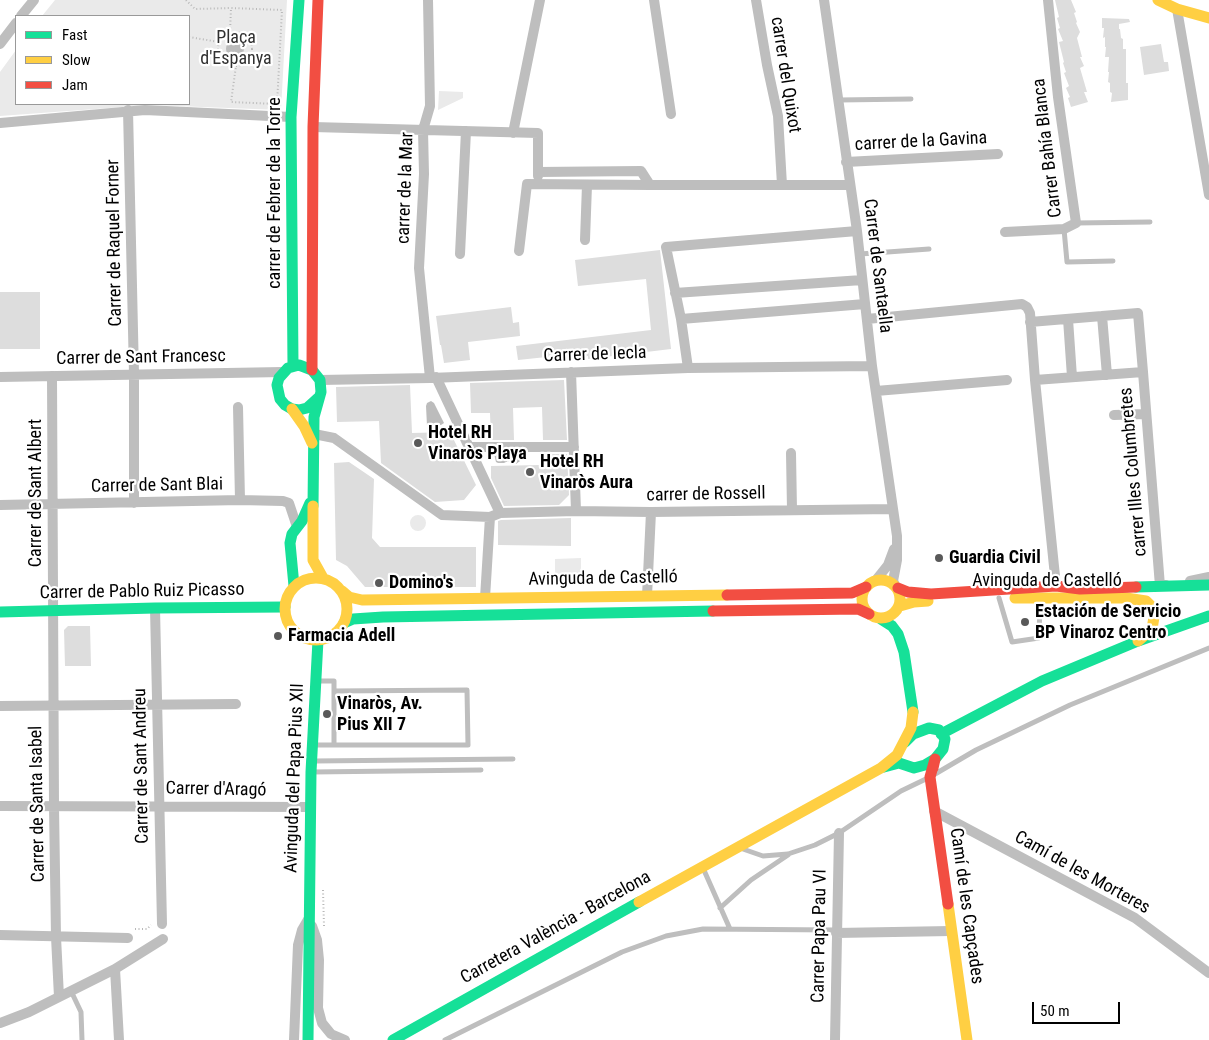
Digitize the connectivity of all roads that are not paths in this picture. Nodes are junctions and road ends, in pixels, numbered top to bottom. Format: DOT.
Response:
graph roads {
  1 [pos="34,0"];
  2 [pos="299,0"];
  3 [pos="318,0"];
  4 [pos="428,0"];
  5 [pos="540,0"];
  6 [pos="654,0"];
  7 [pos="756,0"];
  8 [pos="824,0"];
  9 [pos="1048,0"];
  10 [pos="1158,0"];
  11 [pos="1177,9"];
  12 [pos="22,15"];
  13 [pos="1209,18"];
  14 [pos="297,20"];
  15 [pos="15,24"];
  16 [pos="317,32"];
  17 [pos="4,33"];
  18 [pos="0,44"];
  19 [pos="911,99"];
  20 [pos="838,100"];
  21 [pos="128,110"];
  22 [pos="671,114"];
  23 [pos="291,117"];
  24 [pos="0,123"];
  25 [pos="313,128"];
  26 [pos="423,130"];
  27 [pos="466,131"];
  28 [pos="513,133"];
  29 [pos="998,154"];
  30 [pos="846,162"];
  31 [pos="538,172"];
  32 [pos="538,185"];
  33 [pos="587,185"];
  34 [pos="650,185"];
  35 [pos="782,185"];
  36 [pos="850,185"];
  37 [pos="1209,196"];
  38 [pos="1150,222"];
  39 [pos="1076,223"];
  40 [pos="1064,229"];
  41 [pos="857,231"];
  42 [pos="1005,232"];
  43 [pos="585,240"];
  44 [pos="929,249"];
  45 [pos="519,251"];
  46 [pos="460,254"];
  47 [pos="860,254"];
  48 [pos="1112,261"];
  49 [pos="862,280"];
  50 [pos="675,293"];
  51 [pos="865,304"];
  52 [pos="1102,316"];
  53 [pos="681,319"];
  54 [pos="1068,319"];
  55 [pos="867,320"];
  56 [pos="1030,322"];
  57 [pos="872,366"];
  58 [pos="688,368"];
  59 [pos="288,369"];
  60 [pos="312,370"];
  61 [pos="571,372"];
  62 [pos="1142,372"];
  63 [pos="134,374"];
  64 [pos="1107,375"];
  65 [pos="0,376"];
  66 [pos="52,376"];
  67 [pos="1072,377"];
  68 [pos="433,378"];
  69 [pos="320,380"];
  70 [pos="1007,380"];
  71 [pos="1034,380"];
  72 [pos="876,391"];
  73 [pos="318,398"];
  74 [pos="238,407"];
  75 [pos="292,409"];
  76 [pos="1146,414"];
  77 [pos="1114,415"];
  78 [pos="314,434"];
  79 [pos="313,446"];
  80 [pos="470,447"];
  81 [pos="574,447"];
  82 [pos="791,453"];
  83 [pos="312,495"];
  84 [pos="240,500"];
  85 [pos="134,503"];
  86 [pos="52,504"];
  87 [pos="0,505"];
  88 [pos="893,509"];
  89 [pos="792,510"];
  90 [pos="576,511"];
  91 [pos="651,512"];
  92 [pos="500,513"];
  93 [pos="490,517"];
  94 [pos="297,527"];
  95 [pos="897,536"];
  96 [pos="1209,577"];
  97 [pos="323,578"];
  98 [pos="876,580"];
  99 [pos="294,586"];
  100 [pos="896,586"];
  101 [pos="1056,586"];
  102 [pos="1160,586"];
  103 [pos="1209,586"];
  104 [pos="866,587"];
  105 [pos="342,591"];
  106 [pos="1039,592"];
  107 [pos="647,596"];
  108 [pos="485,598"];
  109 [pos="998,598"];
  110 [pos="899,607"];
  111 [pos="155,608"];
  112 [pos="285,608"];
  113 [pos="53,611"];
  114 [pos="0,612"];
  115 [pos="869,614"];
  116 [pos="1209,616"];
  117 [pos="881,618"];
  118 [pos="344,623"];
  119 [pos="898,634"];
  120 [pos="318,640"];
  121 [pos="1138,641"];
  122 [pos="1209,648"];
  123 [pos="316,681"];
  124 [pos="334,692"];
  125 [pos="912,700"];
  126 [pos="157,704"];
  127 [pos="236,704"];
  128 [pos="0,706"];
  129 [pos="53,706"];
  130 [pos="929,728"];
  131 [pos="941,734"];
  132 [pos="313,745"];
  133 [pos="334,745"];
  134 [pos="901,746"];
  135 [pos="513,759"];
  136 [pos="312,766"];
  137 [pos="910,767"];
  138 [pos="881,768"];
  139 [pos="933,768"];
  140 [pos="481,770"];
  141 [pos="0,806"];
  142 [pos="54,806"];
  143 [pos="159,806"];
  144 [pos="311,807"];
  145 [pos="934,810"];
  146 [pos="839,833"];
  147 [pos="736,847"];
  148 [pos="788,854"];
  149 [pos="702,866"];
  150 [pos="720,908"];
  151 [pos="309,918"];
  152 [pos="157,924"];
  153 [pos="730,929"];
  154 [pos="951,931"];
  155 [pos="836,932"];
  156 [pos="128,934"];
  157 [pos="0,935"];
  158 [pos="56,937"];
  159 [pos="163,939"];
  160 [pos="115,969"];
  161 [pos="1209,973"];
  162 [pos="71,991"];
  163 [pos="59,998"];
  164 [pos="0,1023"];
  165 [pos="82,1040"];
  166 [pos="119,1040"];
  167 [pos="294,1040"];
  168 [pos="308,1040"];
  169 [pos="344,1040"];
  170 [pos="393,1040"];
  171 [pos="445,1040"];
  172 [pos="835,1040"];
  173 [pos="967,1040"];
  1 -- 12 [label="street"];
  2 -- 14 [label="street, carrer de Febrer de la Torre"];
  3 -- 16 [label="street, carrer de Febrer de la Torre"];
  4 -- 26 [label="street, carrer de la Mar"];
  5 -- 28 [label="street"];
  6 -- 22 [label="street"];
  7 -- 35 [label="street, carrer del Quixot"];
  8 -- 20 [label="street, Carrer de Santaella"];
  9 -- 39 [label="street, Carrer Bahía Blanca"];
  10 -- 11 [label="street"];
  11 -- 13 [label="street"];
  11 -- 37 [label="street"];
  14 -- 16 [label="street"];
  14 -- 23 [label="street, carrer de Febrer de la Torre"];
  15 -- 17 [label="street"];
  16 -- 25 [label="street, carrer de Febrer de la Torre"];
  17 -- 18 [label="street"];
  19 -- 20 [label="lane"];
  20 -- 30 [label="street, Carrer de Santaella"];
  21 -- 23 [label="street"];
  21 -- 24 [label="street"];
  21 -- 63 [label="street, Carrer de Raquel Forner"];
  23 -- 59 [label="street, carrer de Febrer de la Torre"];
  25 -- 26 [label="street"];
  25 -- 60 [label="street, carrer de Febrer de la Torre"];
  26 -- 27 [label="street"];
  26 -- 68 [label="street, carrer de la Mar"];
  27 -- 28 [label="street"];
  27 -- 46 [label="street"];
  28 -- 31 [label="street"];
  29 -- 30 [label="street, carrer de la Gavina"];
  30 -- 36 [label="street, Carrer de Santaella"];
  31 -- 32 [label="street"];
  31 -- 34 [label="street"];
  32 -- 33 [label="street"];
  32 -- 45 [label="street"];
  33 -- 34 [label="street"];
  33 -- 43 [label="street"];
  34 -- 35 [label="street"];
  35 -- 36 [label="street"];
  36 -- 41 [label="street, Carrer de Santaella"];
  38 -- 39 [label="lane"];
  39 -- 40 [label="street, Carrer Bahía Blanca"];
  40 -- 42 [label="street, Carrer Bahía Blanca"];
  40 -- 48 [label="lane"];
  41 -- 47 [label="street, Carrer de Santaella"];
  41 -- 50 [label="street"];
  44 -- 47 [label="lane"];
  47 -- 49 [label="street, Carrer de Santaella"];
  49 -- 50 [label="street"];
  49 -- 51 [label="street, Carrer de Santaella"];
  50 -- 53 [label="street"];
  51 -- 53 [label="street"];
  51 -- 55 [label="street, Carrer de Santaella"];
  52 -- 54 [label="street"];
  52 -- 62 [label="street"];
  52 -- 64 [label="street"];
  53 -- 58 [label="street"];
  54 -- 56 [label="street"];
  54 -- 67 [label="street"];
  55 -- 56 [label="street"];
  55 -- 57 [label="street, Carrer de Santaella"];
  56 -- 71 [label="street"];
  57 -- 58 [label="street, Carrer de Iecla"];
  57 -- 72 [label="street, Carrer de Santaella"];
  58 -- 61 [label="street, Carrer de Iecla"];
  59 -- 60 [label="street"];
  59 -- 63 [label="street, Carrer de Sant Francesc"];
  59 -- 75 [label="street"];
  60 -- 69 [label="street"];
  61 -- 68 [label="street, Carrer de Iecla"];
  61 -- 81 [label="street"];
  62 -- 64 [label="street, carrer Illes Columbretes"];
  62 -- 76 [label="street, carrer Illes Columbretes"];
  63 -- 66 [label="street, Carrer de Sant Francesc"];
  63 -- 85 [label="street, Carrer de Raquel Forner"];
  64 -- 67 [label="street, carrer Illes Columbretes"];
  65 -- 66 [label="street, Carrer de Sant Francesc"];
  66 -- 86 [label="street, Carrer de Sant Albert"];
  67 -- 71 [label="street, carrer Illes Columbretes"];
  68 -- 69 [label="street, Carrer de Iecla"];
  68 -- 80 [label="street, carrer de la Mar"];
  69 -- 73 [label="street"];
  70 -- 72 [label="street"];
  71 -- 101 [label="street"];
  72 -- 88 [label="street, Carrer de Santaella"];
  73 -- 75 [label="street"];
  73 -- 78 [label="street"];
  74 -- 84 [label="street"];
  75 -- 79 [label="street"];
  76 -- 77 [label="street"];
  76 -- 102 [label="street, carrer Illes Columbretes"];
  78 -- 79 [label="street"];
  78 -- 93 [label="street"];
  79 -- 83 [label="street"];
  80 -- 81 [label="street"];
  80 -- 92 [label="street, carrer de la Mar"];
  81 -- 90 [label="street"];
  82 -- 89 [label="street"];
  83 -- 94 [label="street"];
  83 -- 97 [label="street"];
  84 -- 85 [label="street, Carrer de Sant Blai"];
  84 -- 94 [label="street, Carrer de Sant Blai"];
  85 -- 86 [label="street, Carrer de Sant Blai"];
  86 -- 87 [label="street, Carrer de Sant Blai"];
  86 -- 113 [label="street, Carrer de Sant Albert"];
  88 -- 89 [label="street, carrer de Rossell"];
  88 -- 95 [label="street, Carrer de Santaella"];
  89 -- 91 [label="street, carrer de Rossell"];
  90 -- 91 [label="street, carrer de Rossell"];
  90 -- 92 [label="street, carrer de Rossell"];
  91 -- 107 [label="street"];
  92 -- 93 [label="street, carrer de Rossell"];
  93 -- 108 [label="street"];
  94 -- 99 [label="street"];
  95 -- 98 [label="street, Carrer de Santaella"];
  95 -- 100 [label="street, Carrer de Santaella"];
  96 -- 102 [label="street, Avinguda de Castelló"];
  97 -- 99 [label="street"];
  97 -- 105 [label="street"];
  98 -- 100 [label="street"];
  98 -- 104 [label="street"];
  99 -- 112 [label="street"];
  100 -- 106 [label="street, Avinguda de Castelló"];
  100 -- 110 [label="street"];
  101 -- 102 [label="street, Avinguda de Castelló"];
  101 -- 106 [label="street, Avinguda de Castelló"];
  102 -- 103 [label="street, Avinguda de Castelló"];
  104 -- 107 [label="street, Avinguda de Castelló"];
  104 -- 115 [label="street"];
  105 -- 108 [label="street, Avinguda de Castelló"];
  105 -- 118 [label="street"];
  106 -- 109 [label="street, Avinguda de Castelló"];
  106 -- 109 [label="lane"];
  106 -- 121 [label="street, Avinguda de Castelló"];
  107 -- 108 [label="street, Avinguda de Castelló"];
  109 -- 110 [label="street, Avinguda de Castelló"];
  110 -- 117 [label="street"];
  110 -- 119 [label="street"];
  111 -- 112 [label="street, Carrer de Pablo Ruiz Picasso"];
  111 -- 113 [label="street, Carrer de Pablo Ruiz Picasso"];
  111 -- 126 [label="street, Carrer de Sant Andreu"];
  112 -- 120 [label="street"];
  113 -- 114 [label="street, Carrer de Pablo Ruiz Picasso"];
  113 -- 129 [label="street, Carrer de Santa Isabel"];
  115 -- 117 [label="street"];
  115 -- 118 [label="street, Avinguda de Castelló"];
  116 -- 121 [label="street"];
  117 -- 119 [label="street"];
  118 -- 120 [label="street"];
  119 -- 125 [label="street"];
  120 -- 123 [label="street, Avinguda del Papa Pius XII"];
  121 -- 131 [label="street"];
  122 -- 139 [label="lane"];
  123 -- 124 [label="lane"];
  123 -- 132 [label="street, Avinguda del Papa Pius XII"];
  124 -- 133 [label="lane"];
  124 -- 133 [label="lane"];
  125 -- 130 [label="street"];
  125 -- 134 [label="street"];
  126 -- 127 [label="street"];
  126 -- 129 [label="street"];
  126 -- 143 [label="street, Carrer de Sant Andreu"];
  128 -- 129 [label="street"];
  129 -- 142 [label="street, Carrer de Santa Isabel"];
  130 -- 131 [label="street"];
  130 -- 134 [label="street"];
  131 -- 139 [label="street"];
  132 -- 133 [label="lane"];
  132 -- 136 [label="street, Avinguda del Papa Pius XII"];
  134 -- 138 [label="street"];
  135 -- 136 [label="lane"];
  136 -- 140 [label="lane"];
  136 -- 144 [label="street, Avinguda del Papa Pius XII"];
  137 -- 138 [label="street"];
  137 -- 139 [label="street"];
  137 -- 139 [label="street"];
  138 -- 147 [label="street, Carretera València - Barcelona"];
  139 -- 145 [label="street, Camí de les Capçades"];
  139 -- 146 [label="lane"];
  141 -- 142 [label="street, Carrer d'Aragó"];
  142 -- 143 [label="street, Carrer d'Aragó"];
  142 -- 158 [label="street, Carrer de Santa Isabel"];
  143 -- 144 [label="street, Carrer d'Aragó"];
  143 -- 152 [label="street, Carrer de Sant Andreu"];
  144 -- 151 [label="street, Avinguda del Papa Pius XII"];
  145 -- 154 [label="street, Camí de les Capçades"];
  145 -- 161 [label="street, Camí de les Morteres"];
  146 -- 148 [label="lane"];
  146 -- 155 [label="street, Carrer Papa Pau VI"];
  147 -- 148 [label="lane"];
  147 -- 149 [label="street, Carretera València - Barcelona"];
  148 -- 150 [label="lane"];
  149 -- 150 [label="lane"];
  149 -- 170 [label="street, Carretera València - Barcelona"];
  150 -- 153 [label="lane"];
  151 -- 167 [label="street, Avinguda del Papa Pius XII"];
  151 -- 168 [label="street, Avinguda del Papa Pius XII"];
  151 -- 169 [label="street, Avinguda del Papa Pius XII"];
  153 -- 155 [label="lane"];
  153 -- 171 [label="lane"];
  154 -- 155 [label="street"];
  154 -- 173 [label="street, Camí de les Capçades"];
  155 -- 172 [label="street, Carrer Papa Pau VI"];
  156 -- 158 [label="street"];
  157 -- 158 [label="street"];
  158 -- 163 [label="street, Carrer de Santa Isabel"];
  159 -- 160 [label="street"];
  160 -- 162 [label="street"];
  160 -- 166 [label="street"];
  162 -- 163 [label="street"];
  162 -- 165 [label="lane"];
  163 -- 164 [label="street"];
}
